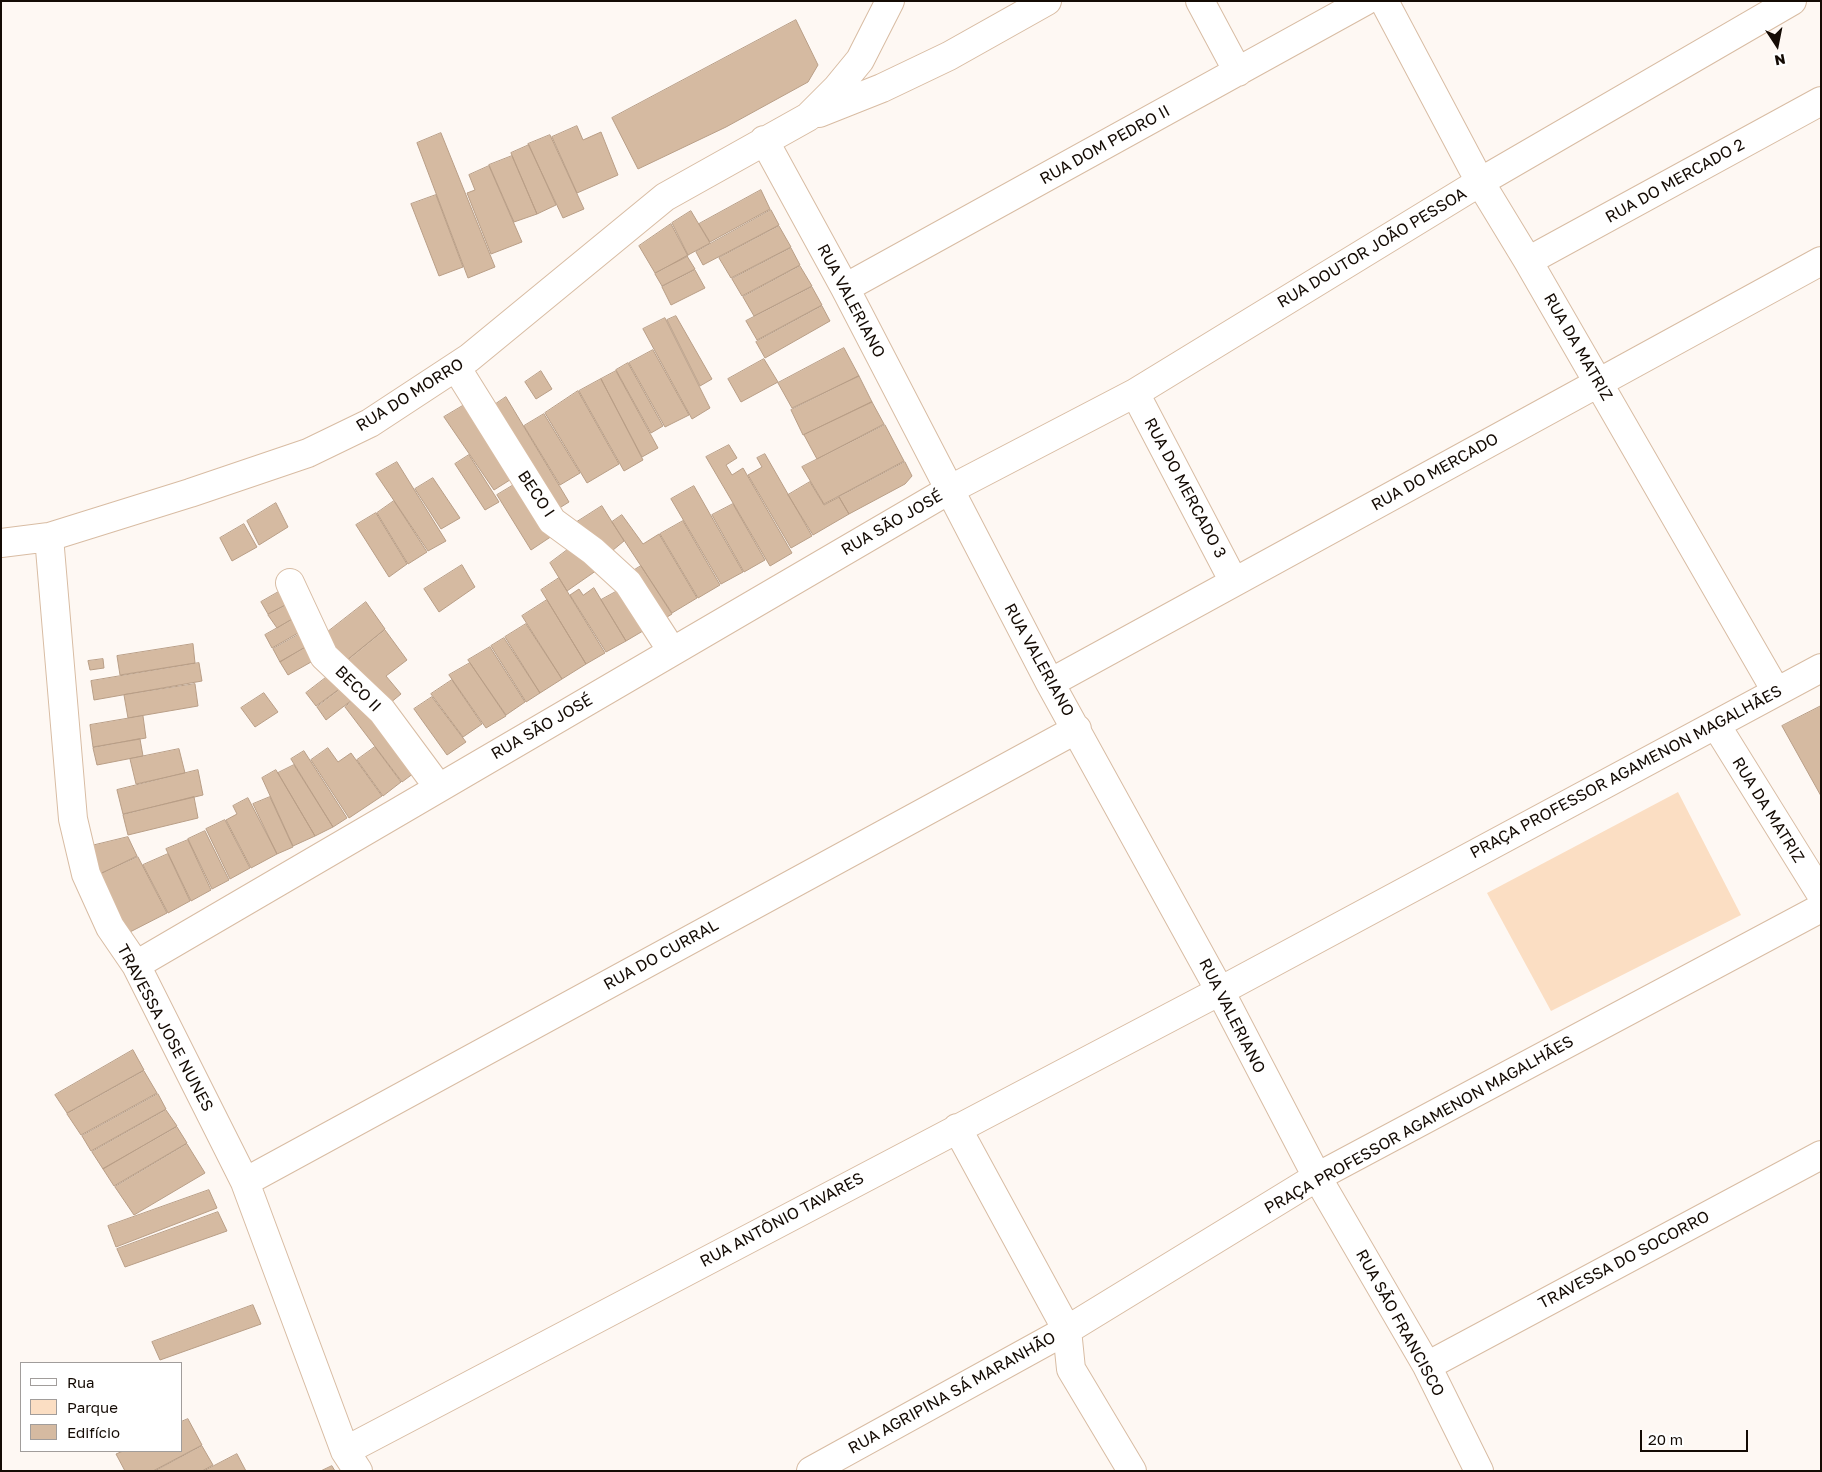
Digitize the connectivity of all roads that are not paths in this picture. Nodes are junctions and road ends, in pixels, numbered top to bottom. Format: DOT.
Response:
graph roads {
  1 [pos="890,1"];
  2 [pos="1047,1"];
  3 [pos="1200,1"];
  4 [pos="1364,1"];
  5 [pos="1384,1"];
  6 [pos="1792,1"];
  7 [pos="1238,72"];
  8 [pos="1821,101"];
  9 [pos="808,117"];
  10 [pos="764,140"];
  11 [pos="1480,182"];
  12 [pos="1528,261"];
  13 [pos="1821,261"];
  14 [pos="845,288"];
  15 [pos="456,367"];
  16 [pos="1598,382"];
  17 [pos="1135,393"];
  18 [pos="949,490"];
  19 [pos="49,537"];
  20 [pos="1,543"];
  21 [pos="1234,582"];
  22 [pos="290,583"];
  23 [pos="672,651"];
  24 [pos="1821,668"];
  25 [pos="1050,683"];
  26 [pos="1776,691"];
  27 [pos="1716,725"];
  28 [pos="1077,729"];
  29 [pos="439,788"];
  30 [pos="1821,894"];
  31 [pos="1821,908"];
  32 [pos="136,965"];
  33 [pos="1220,990"];
  34 [pos="957,1128"];
  35 [pos="1821,1155"];
  36 [pos="1317,1177"];
  37 [pos="244,1182"];
  38 [pos="1067,1330"];
  39 [pos="1427,1366"];
  40 [pos="352,1461"];
  41 [pos="810,1471"];
  42 [pos="1132,1471"];
  43 [pos="1479,1471"];
  1 -- 9 [label="street"];
  2 -- 9 [label="street"];
  3 -- 7 [label="street"];
  4 -- 7 [label="street, RUA DOM PEDRO II"];
  5 -- 11 [label="street, RUA DA MATRIZ"];
  6 -- 11 [label="street, RUA DOUTOR JOÃO PESSOA"];
  7 -- 14 [label="street, RUA DOM PEDRO II"];
  8 -- 12 [label="street, RUA DO MERCADO 2"];
  9 -- 10 [label="street, RUA DO MORRO"];
  10 -- 14 [label="street, RUA VALERIANO"];
  10 -- 15 [label="street, RUA DO MORRO"];
  11 -- 12 [label="street, RUA DA MATRIZ"];
  11 -- 17 [label="street, RUA DOUTOR JOÃO PESSOA"];
  12 -- 16 [label="street, RUA DA MATRIZ"];
  13 -- 16 [label="street, RUA DO MERCADO"];
  14 -- 18 [label="street, RUA VALERIANO"];
  15 -- 19 [label="street, RUA DO MORRO"];
  15 -- 23 [label="street, BECO I"];
  16 -- 21 [label="street, RUA DO MERCADO"];
  16 -- 26 [label="street, RUA DA MATRIZ"];
  17 -- 18 [label="street, RUA DOUTOR JOÃO PESSOA"];
  17 -- 21 [label="street, RUA DO MERCADO 3"];
  18 -- 23 [label="street, RUA SÃO JOSÉ"];
  18 -- 25 [label="street, RUA VALERIANO"];
  19 -- 20 [label="street, RUA DO MORRO"];
  19 -- 32 [label="street, TRAVESSA JOSE NUNES"];
  21 -- 25 [label="street, RUA DO MERCADO"];
  22 -- 29 [label="street, BECO II"];
  23 -- 29 [label="street, RUA SÃO JOSÉ"];
  24 -- 26 [label="street, PRAÇA PROFESSOR AGAMENON MAGALHÃES"];
  25 -- 28 [label="street, RUA VALERIANO"];
  26 -- 27 [label="street, PRAÇA PROFESSOR AGAMENON MAGALHÃES"];
  27 -- 30 [label="street, RUA DA MATRIZ"];
  27 -- 33 [label="street, PRAÇA PROFESSOR AGAMENON MAGALHÃES"];
  28 -- 33 [label="street, RUA VALERIANO"];
  28 -- 37 [label="street, RUA DO CURRAL"];
  29 -- 32 [label="street, RUA SÃO JOSÉ"];
  31 -- 36 [label="street, PRAÇA PROFESSOR AGAMENON MAGALHÃES"];
  32 -- 37 [label="street, TRAVESSA JOSE NUNES"];
  33 -- 34 [label="street, RUA ANTÔNIO TAVARES"];
  33 -- 36 [label="street, RUA VALERIANO"];
  34 -- 38 [label="street"];
  34 -- 40 [label="street, RUA ANTÔNIO TAVARES"];
  35 -- 39 [label="street, TRAVESSA DO SOCORRO"];
  36 -- 38 [label="street, PRAÇA PROFESSOR AGAMENON MAGALHÃES"];
  36 -- 39 [label="street, RUA SÃO FRANCISCO"];
  37 -- 40 [label="street, TRAVESSA JOSE NUNES"];
  38 -- 41 [label="street, RUA AGRIPINA SÁ MARANHÃO"];
  38 -- 42 [label="street"];
  39 -- 43 [label="street, RUA SÃO FRANCISCO"];
}
